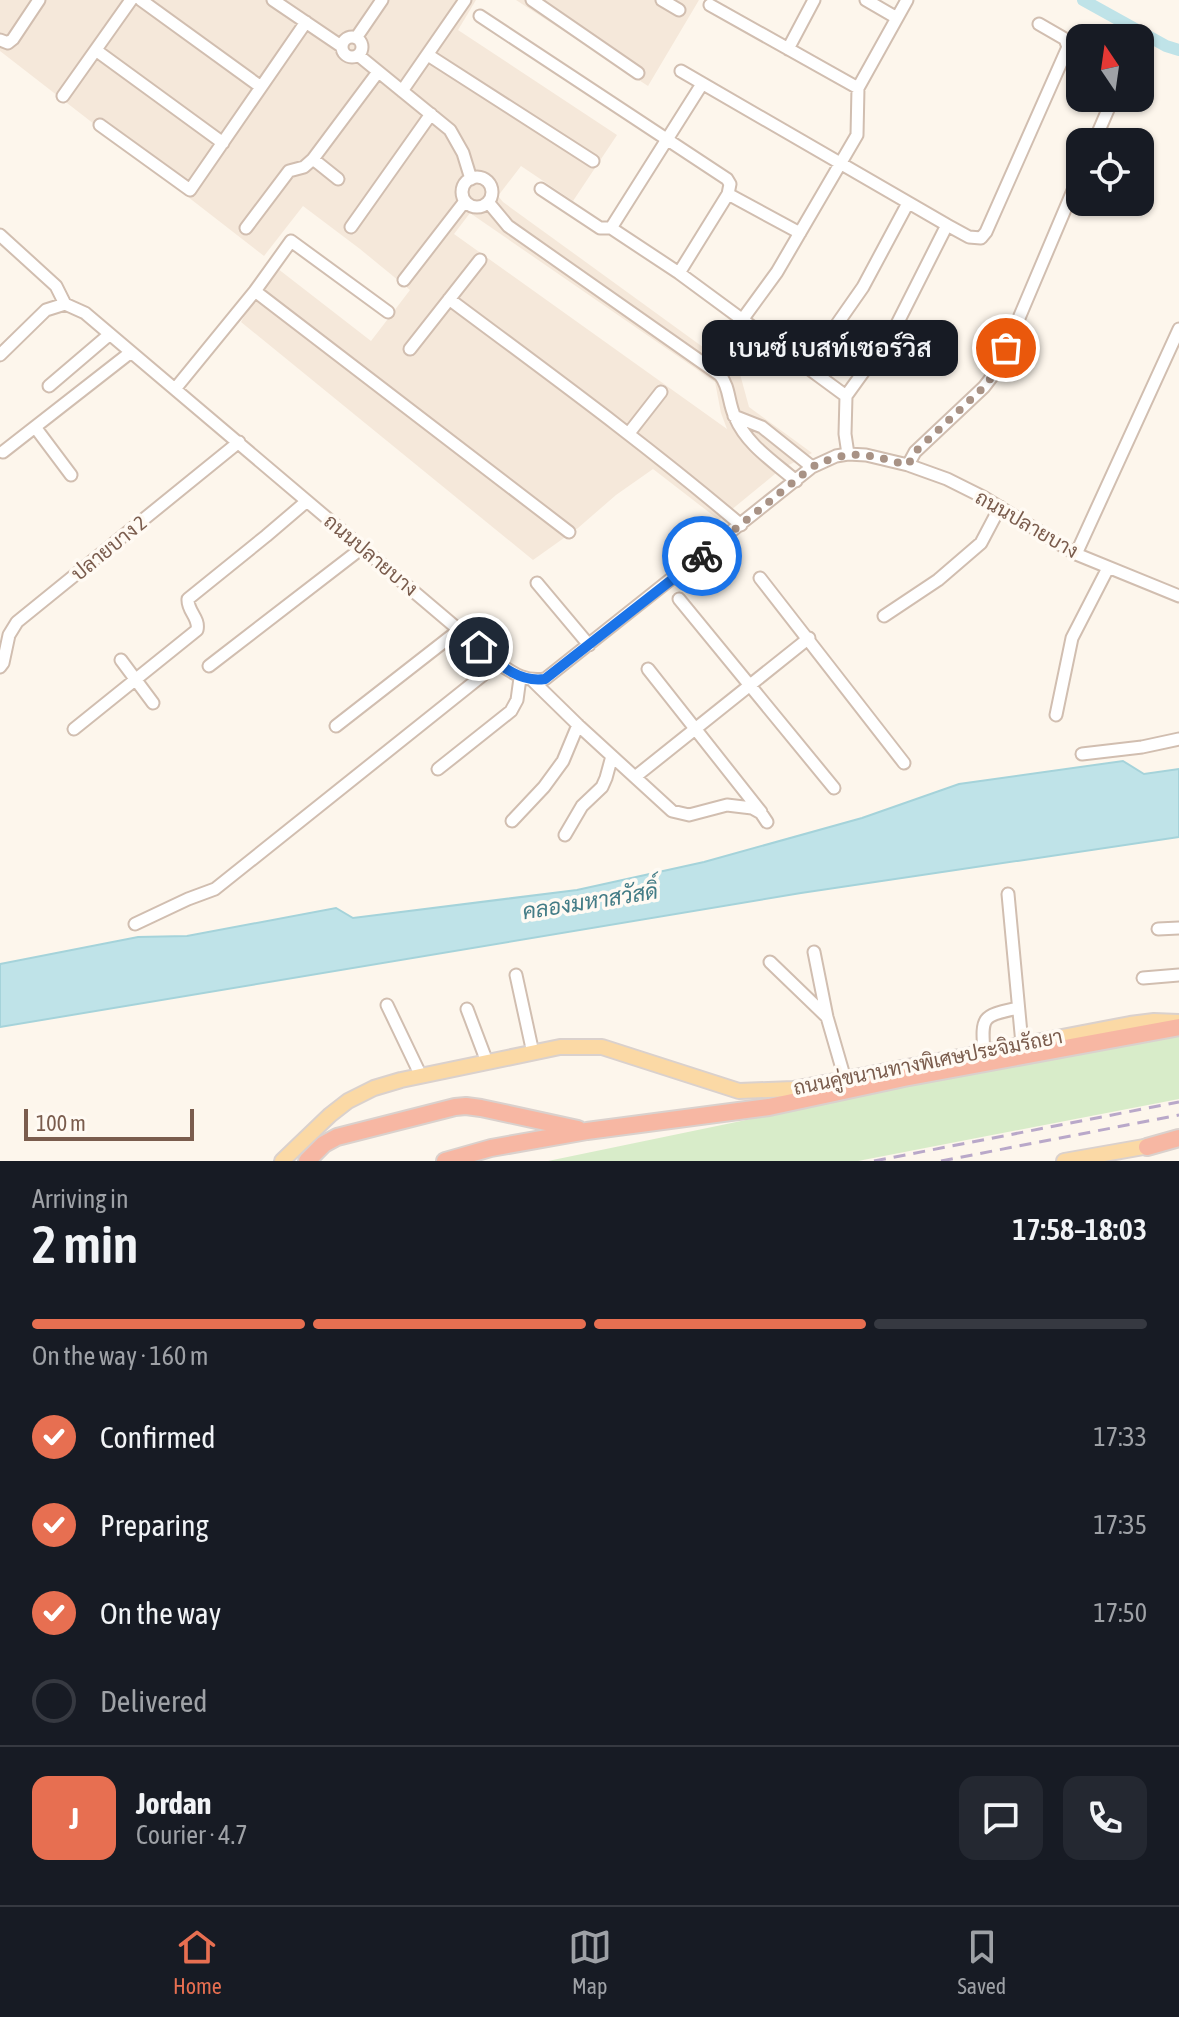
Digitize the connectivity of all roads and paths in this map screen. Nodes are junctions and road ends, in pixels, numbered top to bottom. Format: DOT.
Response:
graph roads {
  1 [pos="39,0"];
  2 [pos="131,0"];
  3 [pos="141,0"];
  4 [pos="273,0"];
  5 [pos="382,0"];
  6 [pos="465,0"];
  7 [pos="532,0"];
  8 [pos="662,0"];
  9 [pos="814,0"];
  10 [pos="866,0"];
  11 [pos="907,0"];
  12 [pos="710,5"];
  13 [pos="679,10"];
  14 [pos="480,16"];
  15 [pos="897,18"];
  16 [pos="306,22"];
  17 [pos="1039,24"];
  18 [pos="356,38"];
  19 [pos="0,40"];
  20 [pos="341,46"];
  21 [pos="788,49"];
  22 [pos="97,51"];
  23 [pos="358,55"];
  24 [pos="428,55"];
  25 [pos="681,71"];
  26 [pos="378,72"];
  27 [pos="638,73"];
  28 [pos="702,84"];
  29 [pos="261,87"];
  30 [pos="858,88"];
  31 [pos="402,91"];
  32 [pos="63,96"];
  33 [pos="431,114"];
  34 [pos="100,125"];
  35 [pos="666,139"];
  36 [pos="223,143"];
  37 [pos="313,159"];
  38 [pos="593,161"];
  39 [pos="840,163"];
  40 [pos="338,179"];
  41 [pos="471,179"];
  42 [pos="541,189"];
  43 [pos="728,194"];
  44 [pos="465,201"];
  45 [pos="488,202"];
  46 [pos="908,203"];
  47 [pos="1066,207"];
  48 [pos="947,225"];
  49 [pos="351,227"];
  50 [pos="246,228"];
  51 [pos="611,228"];
  52 [pos="800,233"];
  53 [pos="0,235"];
  54 [pos="480,260"];
  55 [pos="679,273"];
  56 [pos="404,280"];
  57 [pos="255,291"];
  58 [pos="449,299"];
  59 [pos="65,304"];
  60 [pos="388,312"];
  61 [pos="742,320"];
  62 [pos="1179,329"];
  63 [pos="110,334"];
  64 [pos="410,349"];
  65 [pos="2,350"];
  66 [pos="131,352"];
  67 [pos="807,367"];
  68 [pos="49,386"];
  69 [pos="175,389"];
  70 [pos="661,392"];
  71 [pos="846,396"];
  72 [pos="734,416"];
  73 [pos="35,427"];
  74 [pos="629,433"];
  75 [pos="239,442"];
  76 [pos="3,452"];
  77 [pos="848,454"];
  78 [pos="908,465"];
  79 [pos="812,467"];
  80 [pos="71,475"];
  81 [pos="796,481"];
  82 [pos="307,501"];
  83 [pos="1000,507"];
  84 [pos="741,525"];
  85 [pos="569,532"];
  86 [pos="362,548"];
  87 [pos="1076,554"];
  88 [pos="1108,568"];
  89 [pos="760,578"];
  90 [pos="537,583"];
  91 [pos="1179,596"];
  92 [pos="679,599"];
  93 [pos="884,616"];
  94 [pos="459,630"];
  95 [pos="809,638"];
  96 [pos="589,645"];
  97 [pos="121,660"];
  98 [pos="498,663"];
  99 [pos="209,666"];
  100 [pos="0,667"];
  101 [pos="648,669"];
  102 [pos="520,678"];
  103 [pos="135,679"];
  104 [pos="533,681"];
  105 [pos="751,685"];
  106 [pos="153,703"];
  107 [pos="1056,715"];
  108 [pos="578,725"];
  109 [pos="336,726"];
  110 [pos="74,729"];
  111 [pos="695,729"];
  112 [pos="1179,739"];
  113 [pos="1082,754"];
  114 [pos="612,756"];
  115 [pos="904,763"];
  116 [pos="438,769"];
  117 [pos="635,777"];
  118 [pos="834,788"];
  119 [pos="512,821"];
  120 [pos="565,835"];
  121 [pos="1008,894"];
  122 [pos="135,924"];
  123 [pos="1179,928"];
  124 [pos="1158,929"];
  125 [pos="814,952"];
  126 [pos="770,962"];
  127 [pos="516,975"];
  128 [pos="1179,975"];
  129 [pos="1143,978"];
  130 [pos="387,1005"];
  131 [pos="1018,1008"];
  132 [pos="467,1009"];
  133 [pos="827,1017"];
  134 [pos="1179,1024"];
  135 [pos="1022,1044"];
  136 [pos="984,1052"];
  137 [pos="533,1053"];
  138 [pos="487,1062"];
  139 [pos="421,1076"];
  140 [pos="845,1079"];
  141 [pos="587,1131"];
  142 [pos="1179,1140"];
  143 [pos="1147,1147"];
  144 [pos="282,1161"];
  145 [pos="307,1161"];
  146 [pos="445,1161"];
  147 [pos="1064,1161"];
  1 -- 19 [label="street"];
  2 -- 22 [label="street"];
  3 -- 29 [label="street"];
  4 -- 16 [label="street"];
  5 -- 18 [label="street"];
  6 -- 24 [label="street"];
  7 -- 27 [label="street"];
  8 -- 13 [label="street"];
  9 -- 21 [label="street"];
  10 -- 15 [label="street"];
  11 -- 15 [label="street"];
  12 -- 21 [label="street"];
  14 -- 35 [label="street"];
  15 -- 30 [label="street"];
  16 -- 20 [label="street"];
  16 -- 29 [label="street"];
  17 -- 48 [label="street"];
  18 -- 20 [label="street"];
  18 -- 23 [label="street"];
  20 -- 23 [label="street"];
  21 -- 30 [label="street"];
  22 -- 32 [label="street"];
  22 -- 36 [label="street"];
  23 -- 26 [label="street"];
  24 -- 31 [label="street"];
  24 -- 38 [label="street"];
  25 -- 28 [label="street"];
  26 -- 31 [label="street"];
  26 -- 37 [label="street"];
  28 -- 35 [label="street"];
  28 -- 39 [label="street"];
  29 -- 36 [label="street"];
  30 -- 39 [label="street"];
  31 -- 33 [label="street"];
  33 -- 41 [label="street"];
  33 -- 49 [label="street"];
  34 -- 36 [label="street"];
  35 -- 43 [label="street"];
  35 -- 51 [label="street"];
  37 -- 40 [label="street"];
  37 -- 50 [label="street"];
  39 -- 46 [label="street"];
  39 -- 52 [label="street"];
  41 -- 44 [label="street"];
  41 -- 45 [label="street"];
  42 -- 51 [label="street"];
  43 -- 52 [label="street"];
  43 -- 55 [label="street"];
  44 -- 45 [label="street"];
  44 -- 56 [label="street"];
  45 -- 72 [label="street"];
  46 -- 48 [label="street"];
  46 -- 67 [label="street"];
  47 -- 78 [label="street"];
  48 -- 71 [label="street"];
  51 -- 55 [label="street"];
  52 -- 61 [label="street"];
  53 -- 59 [label="street"];
  54 -- 58 [label="street"];
  55 -- 61 [label="street"];
  57 -- 60 [label="street"];
  57 -- 69 [label="street"];
  57 -- 85 [label="street"];
  58 -- 64 [label="street"];
  58 -- 74 [label="street"];
  59 -- 63 [label="street, ถนนปลายบาง"];
  59 -- 65 [label="street"];
  61 -- 67 [label="street"];
  62 -- 87 [label="street"];
  63 -- 66 [label="street, ถนนปลายบาง"];
  63 -- 68 [label="street"];
  66 -- 69 [label="street, ถนนปลายบาง"];
  66 -- 73 [label="street"];
  67 -- 71 [label="street"];
  69 -- 75 [label="street, ถนนปลายบาง"];
  70 -- 74 [label="street"];
  71 -- 77 [label="street"];
  72 -- 79 [label="street"];
  72 -- 81 [label="street"];
  73 -- 76 [label="street"];
  73 -- 80 [label="street"];
  74 -- 84 [label="street"];
  75 -- 82 [label="street, ถนนปลายบาง"];
  75 -- 100 [label="street, ปลายบาง 2"];
  77 -- 78 [label="street, ถนนปลายบาง"];
  77 -- 79 [label="street, ถนนปลายบาง"];
  78 -- 83 [label="street, ถนนปลายบาง"];
  79 -- 81 [label="street, ถนนปลายบาง"];
  81 -- 84 [label="street, ถนนปลายบาง"];
  82 -- 86 [label="street, ถนนปลายบาง"];
  82 -- 103 [label="street"];
  83 -- 87 [label="street, ถนนปลายบาง"];
  83 -- 93 [label="street"];
  84 -- 96 [label="street, ถนนปลายบาง"];
  86 -- 94 [label="street, ถนนปลายบาง"];
  86 -- 99 [label="street"];
  87 -- 88 [label="street, ถนนปลายบาง"];
  88 -- 91 [label="street, ถนนปลายบาง"];
  88 -- 107 [label="street"];
  89 -- 95 [label="street"];
  90 -- 96 [label="street"];
  92 -- 105 [label="street"];
  94 -- 98 [label="street, ถนนปลายบาง"];
  94 -- 109 [label="street"];
  95 -- 105 [label="street"];
  95 -- 115 [label="street"];
  96 -- 104 [label="street, ถนนปลายบาง"];
  97 -- 103 [label="street"];
  98 -- 102 [label="street, ถนนปลายบาง"];
  98 -- 122 [label="street"];
  101 -- 111 [label="street"];
  102 -- 104 [label="street, ถนนปลายบาง"];
  102 -- 116 [label="street"];
  103 -- 106 [label="street"];
  103 -- 110 [label="street"];
  104 -- 108 [label="street"];
  105 -- 111 [label="street"];
  105 -- 118 [label="street"];
  108 -- 114 [label="street"];
  108 -- 119 [label="street"];
  111 -- 117 [label="street"];
  111 -- 117 [label="street"];
  112 -- 113 [label="street"];
  114 -- 117 [label="street"];
  114 -- 120 [label="street"];
  121 -- 131 [label="street"];
  123 -- 124 [label="street"];
  125 -- 133 [label="street"];
  126 -- 133 [label="street"];
  127 -- 137 [label="street"];
  128 -- 129 [label="street"];
  130 -- 139 [label="street"];
  131 -- 135 [label="street"];
  131 -- 136 [label="street"];
  132 -- 138 [label="street"];
  133 -- 140 [label="street"];
  134 -- 135 [label="main road, ถนนคู่ขนานทางพิเศษประจิมรัถยา"];
  134 -- 141 [label="highway"];
  135 -- 136 [label="main road, ถนนคู่ขนานทางพิเศษประจิมรัถยา"];
  136 -- 140 [label="main road, ถนนคู่ขนานทางพิเศษประจิมรัถยา"];
  137 -- 138 [label="main road, ถนนคู่ขนานทางพิเศษประจิมรัถยา"];
  137 -- 140 [label="main road, ถนนคู่ขนานทางพิเศษประจิมรัถยา"];
  138 -- 139 [label="main road, ถนนคู่ขนานทางพิเศษประจิมรัถยา"];
  139 -- 144 [label="main road, ถนนคู่ขนานทางพิเศษประจิมรัถยา"];
  141 -- 145 [label="highway"];
  141 -- 146 [label="highway"];
  142 -- 143 [label="highway"];
  143 -- 147 [label="main road"];
}
